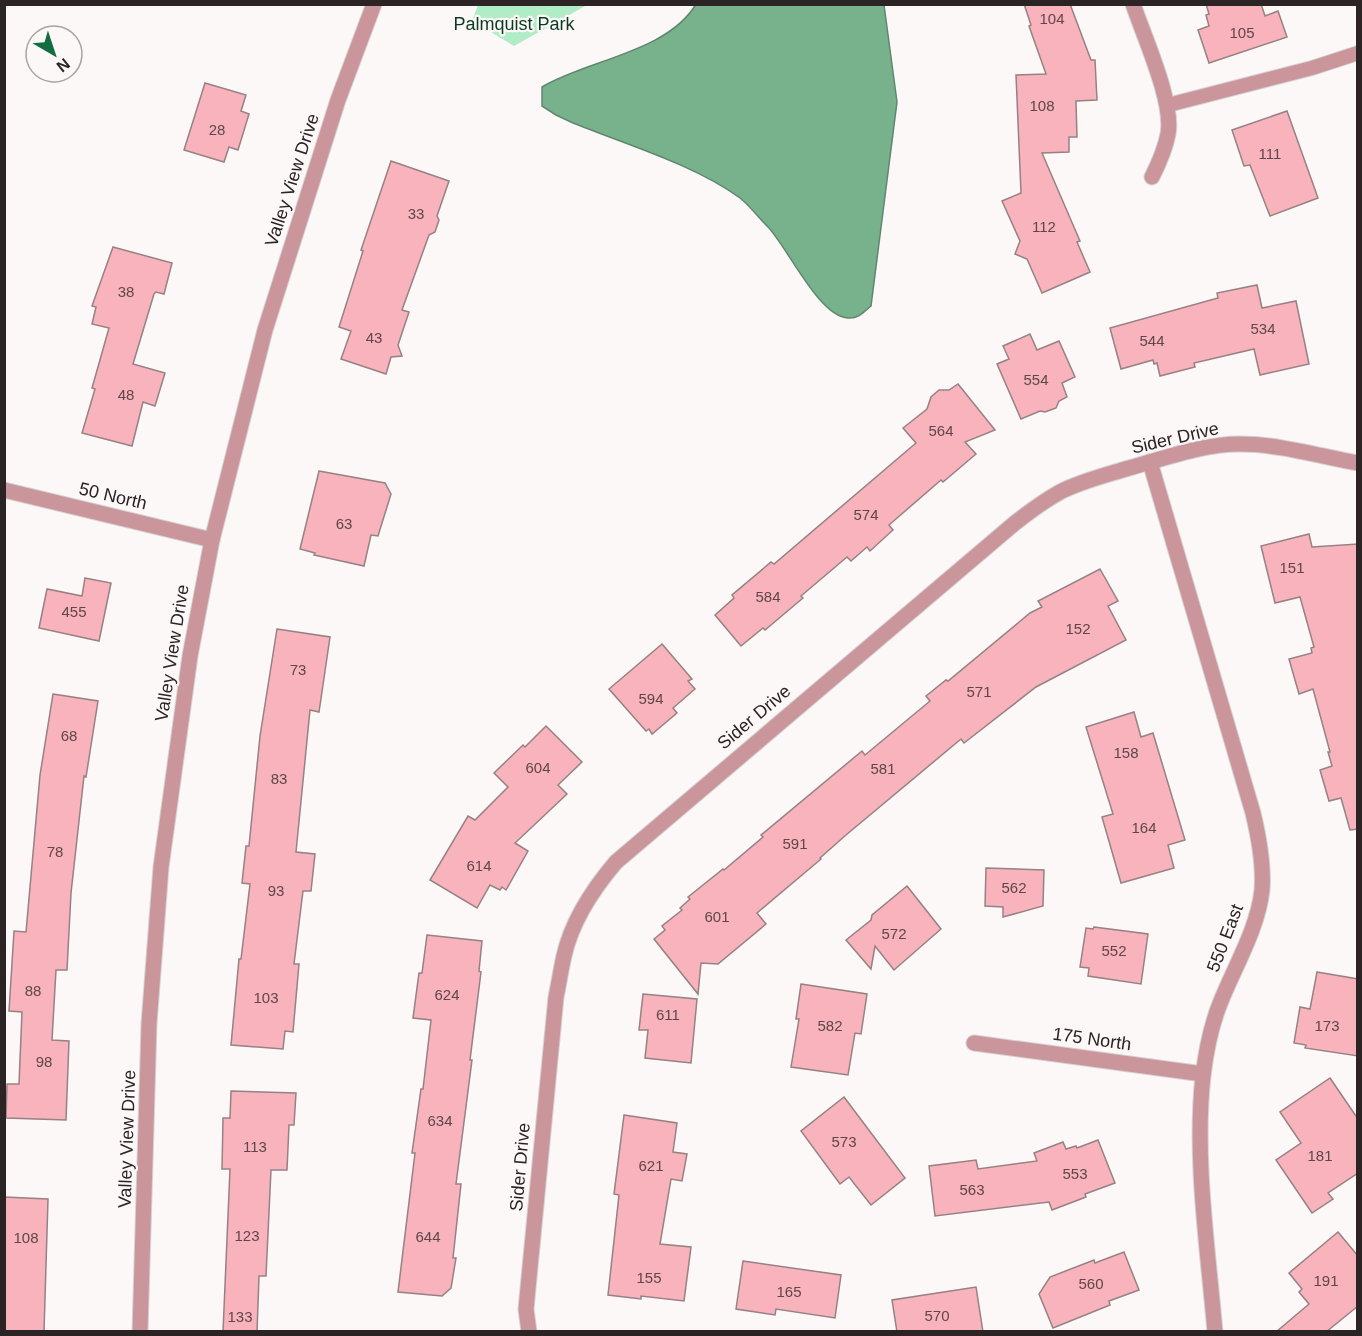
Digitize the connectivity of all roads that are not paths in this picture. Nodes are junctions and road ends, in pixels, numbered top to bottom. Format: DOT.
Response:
graph roads {
  1 [pos="374,4"];
  2 [pos="1133,4"];
  3 [pos="1358,53"];
  4 [pos="1168,105"];
  5 [pos="1152,177"];
  6 [pos="1150,462"];
  7 [pos="1358,463"];
  8 [pos="4,490"];
  9 [pos="212,540"];
  10 [pos="974,1043"];
  11 [pos="1203,1074"];
  12 [pos="140,1332"];
  13 [pos="529,1332"];
  14 [pos="1215,1332"];
  1 -- 9 [label="street, Valley View Drive"];
  2 -- 4 [label="street"];
  3 -- 4 [label="lane"];
  4 -- 5 [label="street"];
  6 -- 7 [label="street, Sider Drive"];
  6 -- 11 [label="street, 550 East"];
  6 -- 13 [label="street, Sider Drive"];
  8 -- 9 [label="street, 50 North"];
  9 -- 12 [label="street, Valley View Drive"];
  10 -- 11 [label="street, 175 North"];
  11 -- 14 [label="street, 550 East"];
}
